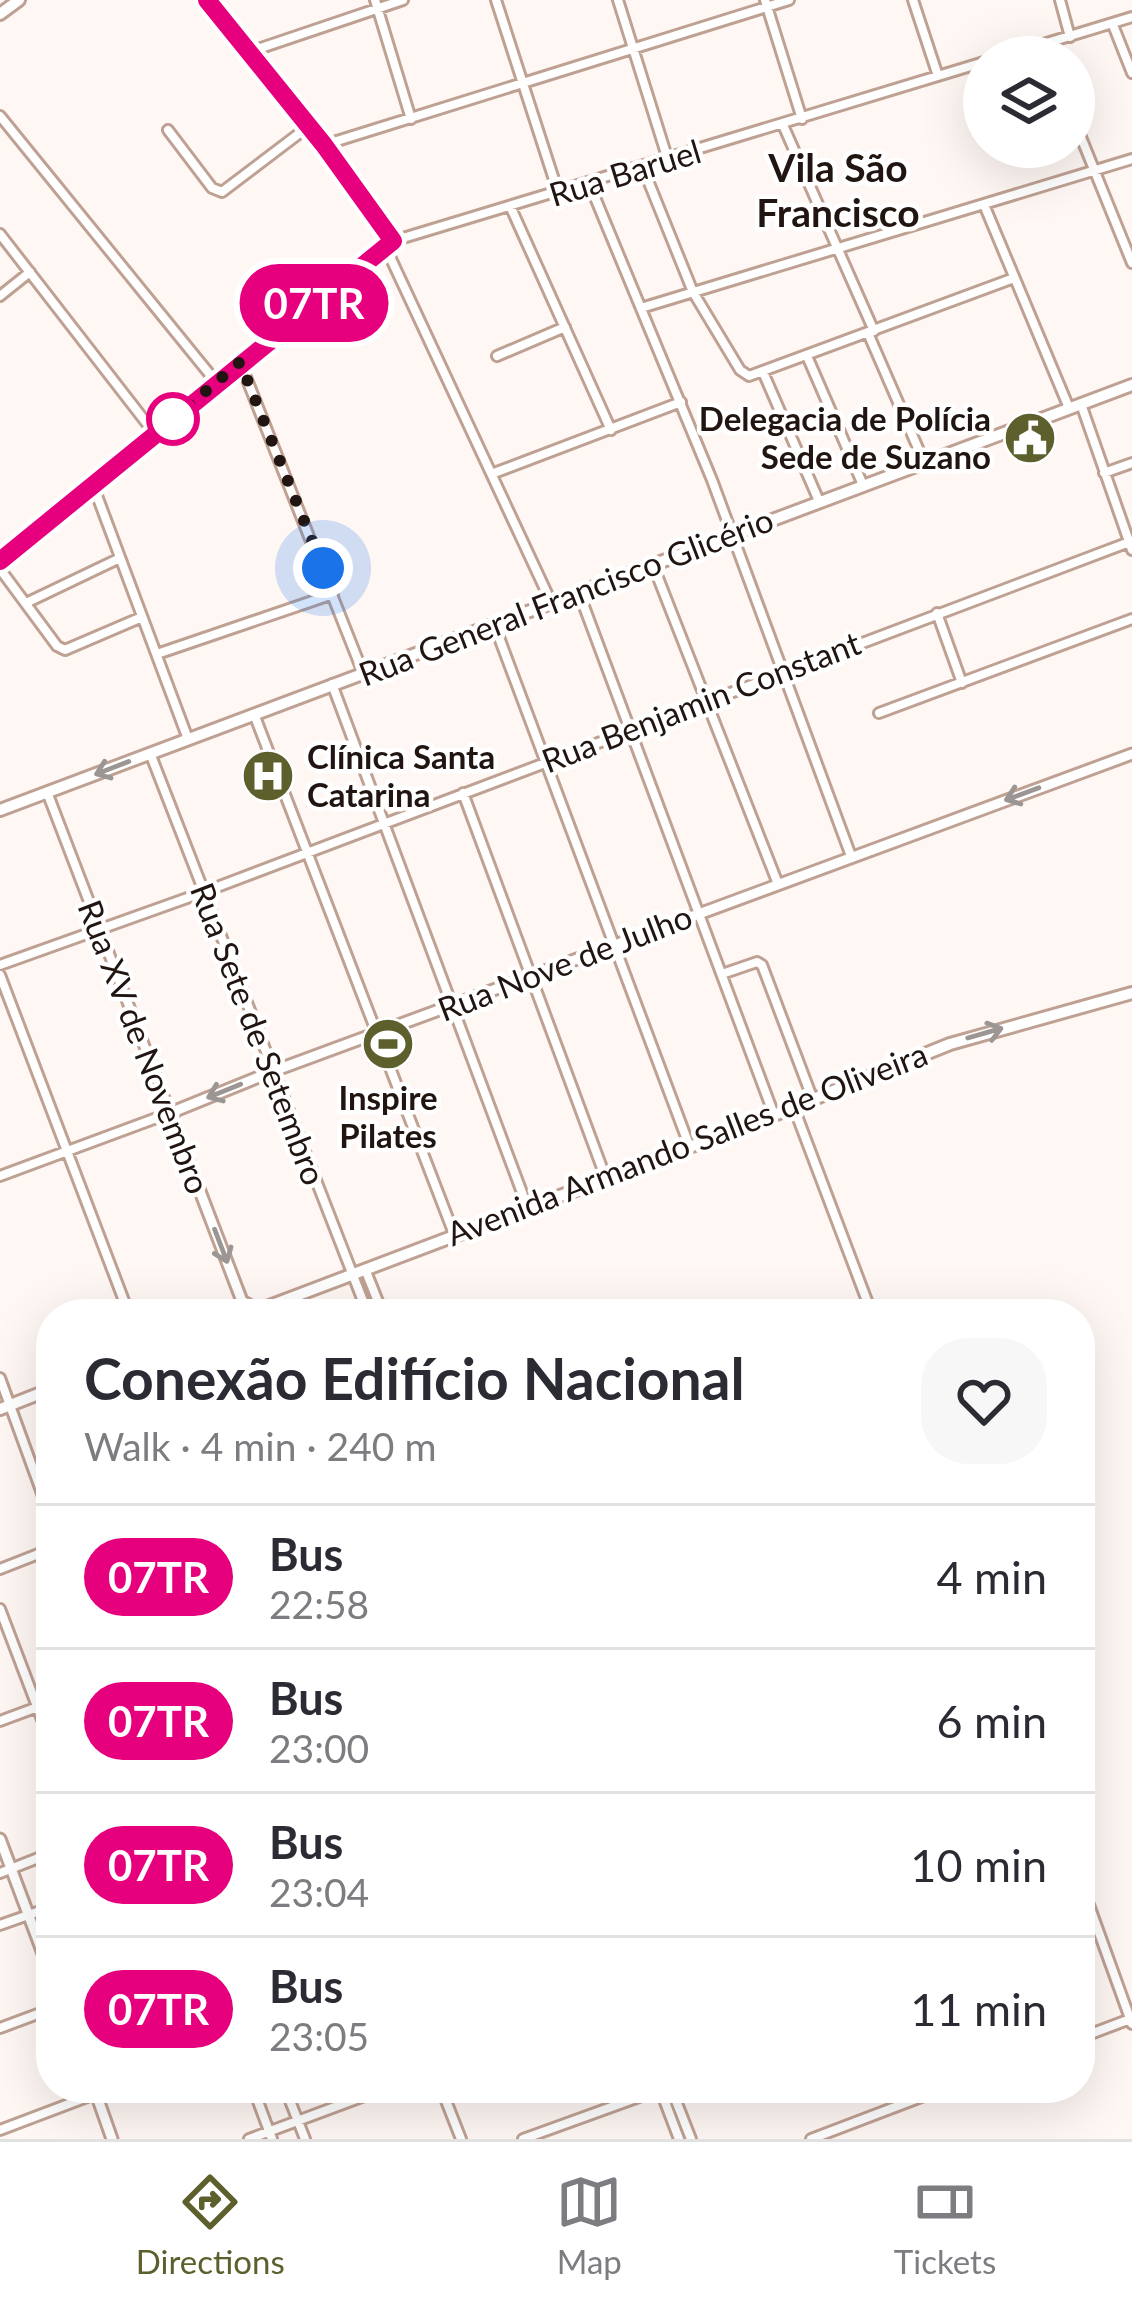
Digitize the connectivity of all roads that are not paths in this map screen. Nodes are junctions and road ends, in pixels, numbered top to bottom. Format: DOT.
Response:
graph roads {
  1 [pos="20,0"];
  2 [pos="207,0"];
  3 [pos="403,0"];
  4 [pos="496,0"];
  5 [pos="618,0"];
  6 [pos="789,0"];
  7 [pos="913,0"];
  8 [pos="1060,0"];
  9 [pos="766,3"];
  10 [pos="376,4"];
  11 [pos="0,14"];
  12 [pos="1132,17"];
  13 [pos="1113,25"];
  14 [pos="1070,36"];
  15 [pos="1074,36"];
  16 [pos="635,50"];
  17 [pos="248,52"];
  18 [pos="963,68"];
  19 [pos="1132,73"];
  20 [pos="938,76"];
  21 [pos="523,84"];
  22 [pos="0,116"];
  23 [pos="411,118"];
  24 [pos="802,119"];
  25 [pos="783,125"];
  26 [pos="309,126"];
  27 [pos="168,130"];
  28 [pos="324,145"];
  29 [pos="1132,159"];
  30 [pos="668,160"];
  31 [pos="643,168"];
  32 [pos="1092,168"];
  33 [pos="1094,172"];
  34 [pos="589,183"];
  35 [pos="558,193"];
  36 [pos="985,207"];
  37 [pos="511,208"];
  38 [pos="0,234"];
  39 [pos="389,243"];
  40 [pos="837,250"];
  41 [pos="1132,263"];
  42 [pos="30,272"];
  43 [pos="1014,278"];
  44 [pos="693,292"];
  45 [pos="0,296"];
  46 [pos="641,308"];
  47 [pos="565,327"];
  48 [pos="871,332"];
  49 [pos="497,356"];
  50 [pos="807,356"];
  51 [pos="240,362"];
  52 [pos="763,372"];
  53 [pos="216,382"];
  54 [pos="1132,385"];
  55 [pos="680,402"];
  56 [pos="1075,406"];
  57 [pos="611,430"];
  58 [pos="155,434"];
  59 [pos="924,462"];
  60 [pos="1132,463"];
  61 [pos="494,473"];
  62 [pos="1104,473"];
  63 [pos="93,485"];
  64 [pos="863,485"];
  65 [pos="819,501"];
  66 [pos="732,534"];
  67 [pos="1131,544"];
  68 [pos="120,558"];
  69 [pos="0,562"];
  70 [pos="652,564"];
  71 [pos="578,592"];
  72 [pos="333,594"];
  73 [pos="26,602"];
  74 [pos="551,602"];
  75 [pos="937,614"];
  76 [pos="142,617"];
  77 [pos="1132,620"];
  78 [pos="494,624"];
  79 [pos="157,655"];
  80 [pos="784,670"];
  81 [pos="363,673"];
  82 [pos="962,682"];
  83 [pos="332,685"];
  84 [pos="707,698"];
  85 [pos="879,713"];
  86 [pos="254,714"];
  87 [pos="630,729"];
  88 [pos="188,739"];
  89 [pos="150,753"];
  90 [pos="1132,754"];
  91 [pos="548,760"];
  92 [pos="47,792"];
  93 [pos="463,793"];
  94 [pos="0,810"];
  95 [pos="384,822"];
  96 [pos="306,850"];
  97 [pos="851,856"];
  98 [pos="778,884"];
  99 [pos="203,892"];
  100 [pos="699,913"];
  101 [pos="98,929"];
  102 [pos="617,946"];
  103 [pos="0,965"];
  104 [pos="722,974"];
  105 [pos="0,975"];
  106 [pos="530,977"];
  107 [pos="1132,993"];
  108 [pos="452,1006"];
  109 [pos="376,1034"];
  110 [pos="272,1072"];
  111 [pos="813,1100"];
  112 [pos="794,1107"];
  113 [pos="170,1114"];
  114 [pos="774,1114"];
  115 [pos="689,1145"];
  116 [pos="68,1152"];
  117 [pos="0,1176"];
  118 [pos="605,1176"];
  119 [pos="527,1206"];
  120 [pos="454,1234"];
  121 [pos="365,1268"];
  122 [pos="351,1274"];
  123 [pos="124,1299"];
  124 [pos="242,1299"];
  125 [pos="287,1299"];
  126 [pos="362,1299"];
  127 [pos="376,1299"];
  128 [pos="866,1299"];
  129 [pos="0,1378"];
  130 [pos="36,1395"];
  131 [pos="5,1407"];
  132 [pos="36,1482"];
  133 [pos="36,1555"];
  134 [pos="0,1569"];
  135 [pos="0,1609"];
  136 [pos="36,1702"];
  137 [pos="36,1708"];
  138 [pos="0,1721"];
  139 [pos="0,1840"];
  140 [pos="36,1859"];
  141 [pos="6,1871"];
  142 [pos="36,1912"];
  143 [pos="28,1915"];
  144 [pos="1095,1922"];
  145 [pos="0,1925"];
  146 [pos="36,1936"];
  147 [pos="36,2015"];
  148 [pos="1131,2022"];
  149 [pos="0,2029"];
  150 [pos="1095,2033"];
  151 [pos="65,2103"];
  152 [pos="98,2103"];
  153 [pos="258,2103"];
  154 [pos="291,2103"];
  155 [pos="345,2103"];
  156 [pos="447,2103"];
  157 [pos="623,2103"];
  158 [pos="668,2103"];
  159 [pos="672,2103"];
  160 [pos="904,2103"];
  161 [pos="298,2120"];
  162 [pos="0,2130"];
  163 [pos="270,2135"];
  164 [pos="112,2139"];
  165 [pos="249,2139"];
  166 [pos="305,2139"];
  167 [pos="461,2139"];
  168 [pos="523,2139"];
  169 [pos="679,2139"];
  170 [pos="691,2139"];
  171 [pos="811,2139"];
  1 -- 11 [label="main road"];
  2 -- 17 [label="street"];
  3 -- 10 [label="street"];
  4 -- 21 [label="street"];
  5 -- 16 [label="street"];
  6 -- 9 [label="street"];
  7 -- 20 [label="street"];
  8 -- 14 [label="street"];
  9 -- 16 [label="street"];
  9 -- 24 [label="street"];
  10 -- 17 [label="street"];
  10 -- 23 [label="street"];
  12 -- 13 [label="street"];
  13 -- 15 [label="street"];
  13 -- 19 [label="street"];
  16 -- 21 [label="street"];
  16 -- 30 [label="street"];
  17 -- 26 [label="street"];
  18 -- 20 [label="street, Rua Baruel"];
  20 -- 24 [label="street, Rua Baruel"];
  21 -- 23 [label="street"];
  21 -- 35 [label="street"];
  22 -- 53 [label="street"];
  23 -- 28 [label="street"];
  24 -- 25 [label="street, Rua Baruel"];
  25 -- 30 [label="street, Rua Baruel"];
  25 -- 40 [label="street"];
  26 -- 27 [label="street"];
  26 -- 28 [label="street"];
  28 -- 39 [label="street"];
  29 -- 33 [label="street"];
  30 -- 31 [label="street, Rua Baruel"];
  31 -- 34 [label="street, Rua Baruel"];
  31 -- 44 [label="street"];
  32 -- 33 [label="street"];
  33 -- 36 [label="street"];
  33 -- 41 [label="street"];
  34 -- 35 [label="street, Rua Baruel"];
  34 -- 46 [label="street"];
  35 -- 37 [label="street, Rua Baruel"];
  36 -- 40 [label="street"];
  36 -- 43 [label="street"];
  37 -- 39 [label="street, Rua Baruel"];
  37 -- 47 [label="street"];
  38 -- 42 [label="street"];
  39 -- 51 [label="street"];
  39 -- 61 [label="street"];
  40 -- 44 [label="street"];
  40 -- 48 [label="street"];
  42 -- 45 [label="street"];
  42 -- 58 [label="street"];
  43 -- 48 [label="street"];
  43 -- 56 [label="street"];
  44 -- 46 [label="street"];
  44 -- 52 [label="street"];
  46 -- 55 [label="street"];
  47 -- 49 [label="street"];
  47 -- 57 [label="street"];
  48 -- 50 [label="street"];
  48 -- 59 [label="street"];
  50 -- 52 [label="street"];
  50 -- 64 [label="street"];
  51 -- 53 [label="street"];
  51 -- 72 [label="street"];
  52 -- 65 [label="street"];
  53 -- 58 [label="street"];
  54 -- 56 [label="main road, Rua General Francisco Glicério"];
  55 -- 57 [label="street"];
  55 -- 66 [label="street"];
  56 -- 59 [label="main road, Rua General Francisco Glicério"];
  56 -- 62 [label="street"];
  57 -- 61 [label="street"];
  58 -- 63 [label="street"];
  59 -- 64 [label="main road, Rua General Francisco Glicério"];
  60 -- 62 [label="street"];
  61 -- 74 [label="street"];
  62 -- 67 [label="street"];
  63 -- 68 [label="street"];
  63 -- 69 [label="street"];
  64 -- 65 [label="main road, Rua General Francisco Glicério"];
  65 -- 66 [label="main road, Rua General Francisco Glicério"];
  66 -- 70 [label="main road, Rua General Francisco Glicério"];
  66 -- 80 [label="street"];
  67 -- 75 [label="street, Rua Benjamin Constant"];
  68 -- 73 [label="street"];
  68 -- 76 [label="street"];
  69 -- 73 [label="street"];
  70 -- 71 [label="main road, Rua General Francisco Glicério"];
  70 -- 84 [label="street"];
  71 -- 74 [label="main road, Rua General Francisco Glicério"];
  71 -- 87 [label="street"];
  72 -- 79 [label="street"];
  72 -- 81 [label="street"];
  73 -- 76 [label="street"];
  74 -- 78 [label="main road, Rua General Francisco Glicério"];
  75 -- 80 [label="street, Rua Benjamin Constant"];
  75 -- 82 [label="street"];
  76 -- 79 [label="street"];
  77 -- 82 [label="street"];
  78 -- 81 [label="main road, Rua General Francisco Glicério"];
  78 -- 91 [label="street"];
  79 -- 88 [label="street"];
  80 -- 84 [label="street, Rua Benjamin Constant"];
  80 -- 97 [label="street"];
  81 -- 83 [label="main road, Rua General Francisco Glicério"];
  82 -- 85 [label="street"];
  83 -- 86 [label="main road, Rua General Francisco Glicério"];
  83 -- 95 [label="street"];
  84 -- 87 [label="street, Rua Benjamin Constant"];
  84 -- 98 [label="street"];
  86 -- 88 [label="main road, Rua General Francisco Glicério"];
  86 -- 96 [label="street"];
  87 -- 91 [label="street, Rua Benjamin Constant"];
  87 -- 100 [label="street"];
  88 -- 89 [label="main road, Rua General Francisco Glicério"];
  89 -- 92 [label="main road, Rua General Francisco Glicério, one-way"];
  89 -- 99 [label="street, Rua Sete de Setembro"];
  90 -- 97 [label="street, Rua Nove de Julho, one-way"];
  91 -- 93 [label="street, Rua Benjamin Constant"];
  91 -- 102 [label="street"];
  92 -- 94 [label="main road, Rua General Francisco Glicério"];
  92 -- 101 [label="street, Rua XV de Novembro"];
  93 -- 95 [label="street, Rua Benjamin Constant"];
  93 -- 106 [label="street"];
  95 -- 96 [label="street, Rua Benjamin Constant"];
  95 -- 108 [label="street"];
  96 -- 99 [label="street, Rua Benjamin Constant"];
  96 -- 109 [label="street"];
  97 -- 98 [label="street, Rua Nove de Julho"];
  98 -- 100 [label="street, Rua Nove de Julho"];
  99 -- 101 [label="street, Rua Benjamin Constant"];
  99 -- 110 [label="street, Rua Sete de Setembro"];
  100 -- 102 [label="street, Rua Nove de Julho"];
  100 -- 104 [label="street"];
  101 -- 103 [label="street, Rua Benjamin Constant"];
  101 -- 113 [label="street, Rua XV de Novembro"];
  102 -- 106 [label="street, Rua Nove de Julho"];
  102 -- 115 [label="street"];
  104 -- 111 [label="street"];
  104 -- 114 [label="street"];
  105 -- 116 [label="street"];
  106 -- 108 [label="street, Rua Nove de Julho"];
  106 -- 118 [label="street"];
  111 -- 107 [label="main road, Avenida Armando Salles de Oliveira, one-way"];
  108 -- 109 [label="street, Rua Nove de Julho"];
  108 -- 119 [label="street"];
  109 -- 110 [label="street, Rua Nove de Julho"];
  109 -- 120 [label="street"];
  110 -- 113 [label="street, Rua Nove de Julho, one-way"];
  110 -- 122 [label="street, Rua Sete de Setembro"];
  111 -- 112 [label="main road, Avenida Armando Salles de Oliveira"];
  112 -- 114 [label="main road, Avenida Armando Salles de Oliveira"];
  112 -- 128 [label="street"];
  113 -- 116 [label="street, Rua Nove de Julho"];
  113 -- 124 [label="street, Rua XV de Novembro, one-way"];
  114 -- 115 [label="main road, Avenida Armando Salles de Oliveira"];
  115 -- 118 [label="main road, Avenida Armando Salles de Oliveira"];
  116 -- 117 [label="street, Rua Nove de Julho"];
  116 -- 123 [label="street"];
  118 -- 119 [label="main road, Avenida Armando Salles de Oliveira"];
  119 -- 120 [label="main road, Avenida Armando Salles de Oliveira"];
  120 -- 121 [label="main road, Avenida Armando Salles de Oliveira"];
  121 -- 122 [label="main road, Avenida Armando Salles de Oliveira"];
  121 -- 127 [label="street"];
  122 -- 125 [label="main road, Avenida Armando Salles de Oliveira"];
  122 -- 126 [label="street, Rua Sete de Setembro"];
  129 -- 131 [label="street"];
  130 -- 131 [label="main road"];
  131 -- 132 [label="street"];
  133 -- 134 [label="street"];
  135 -- 136 [label="street"];
  137 -- 138 [label="street"];
  139 -- 141 [label="street"];
  140 -- 141 [label="street"];
  141 -- 143 [label="street"];
  142 -- 143 [label="street"];
  143 -- 145 [label="street"];
  143 -- 146 [label="street"];
  144 -- 148 [label="street"];
  147 -- 149 [label="street"];
  148 -- 150 [label="street"];
  151 -- 162 [label="street"];
  152 -- 164 [label="street"];
  153 -- 163 [label="street"];
  154 -- 161 [label="street"];
  155 -- 161 [label="street"];
  156 -- 167 [label="street"];
  157 -- 168 [label="street"];
  158 -- 169 [label="street"];
  159 -- 170 [label="street"];
  160 -- 171 [label="street"];
  161 -- 163 [label="street"];
  161 -- 166 [label="street"];
  163 -- 165 [label="street"];
}
